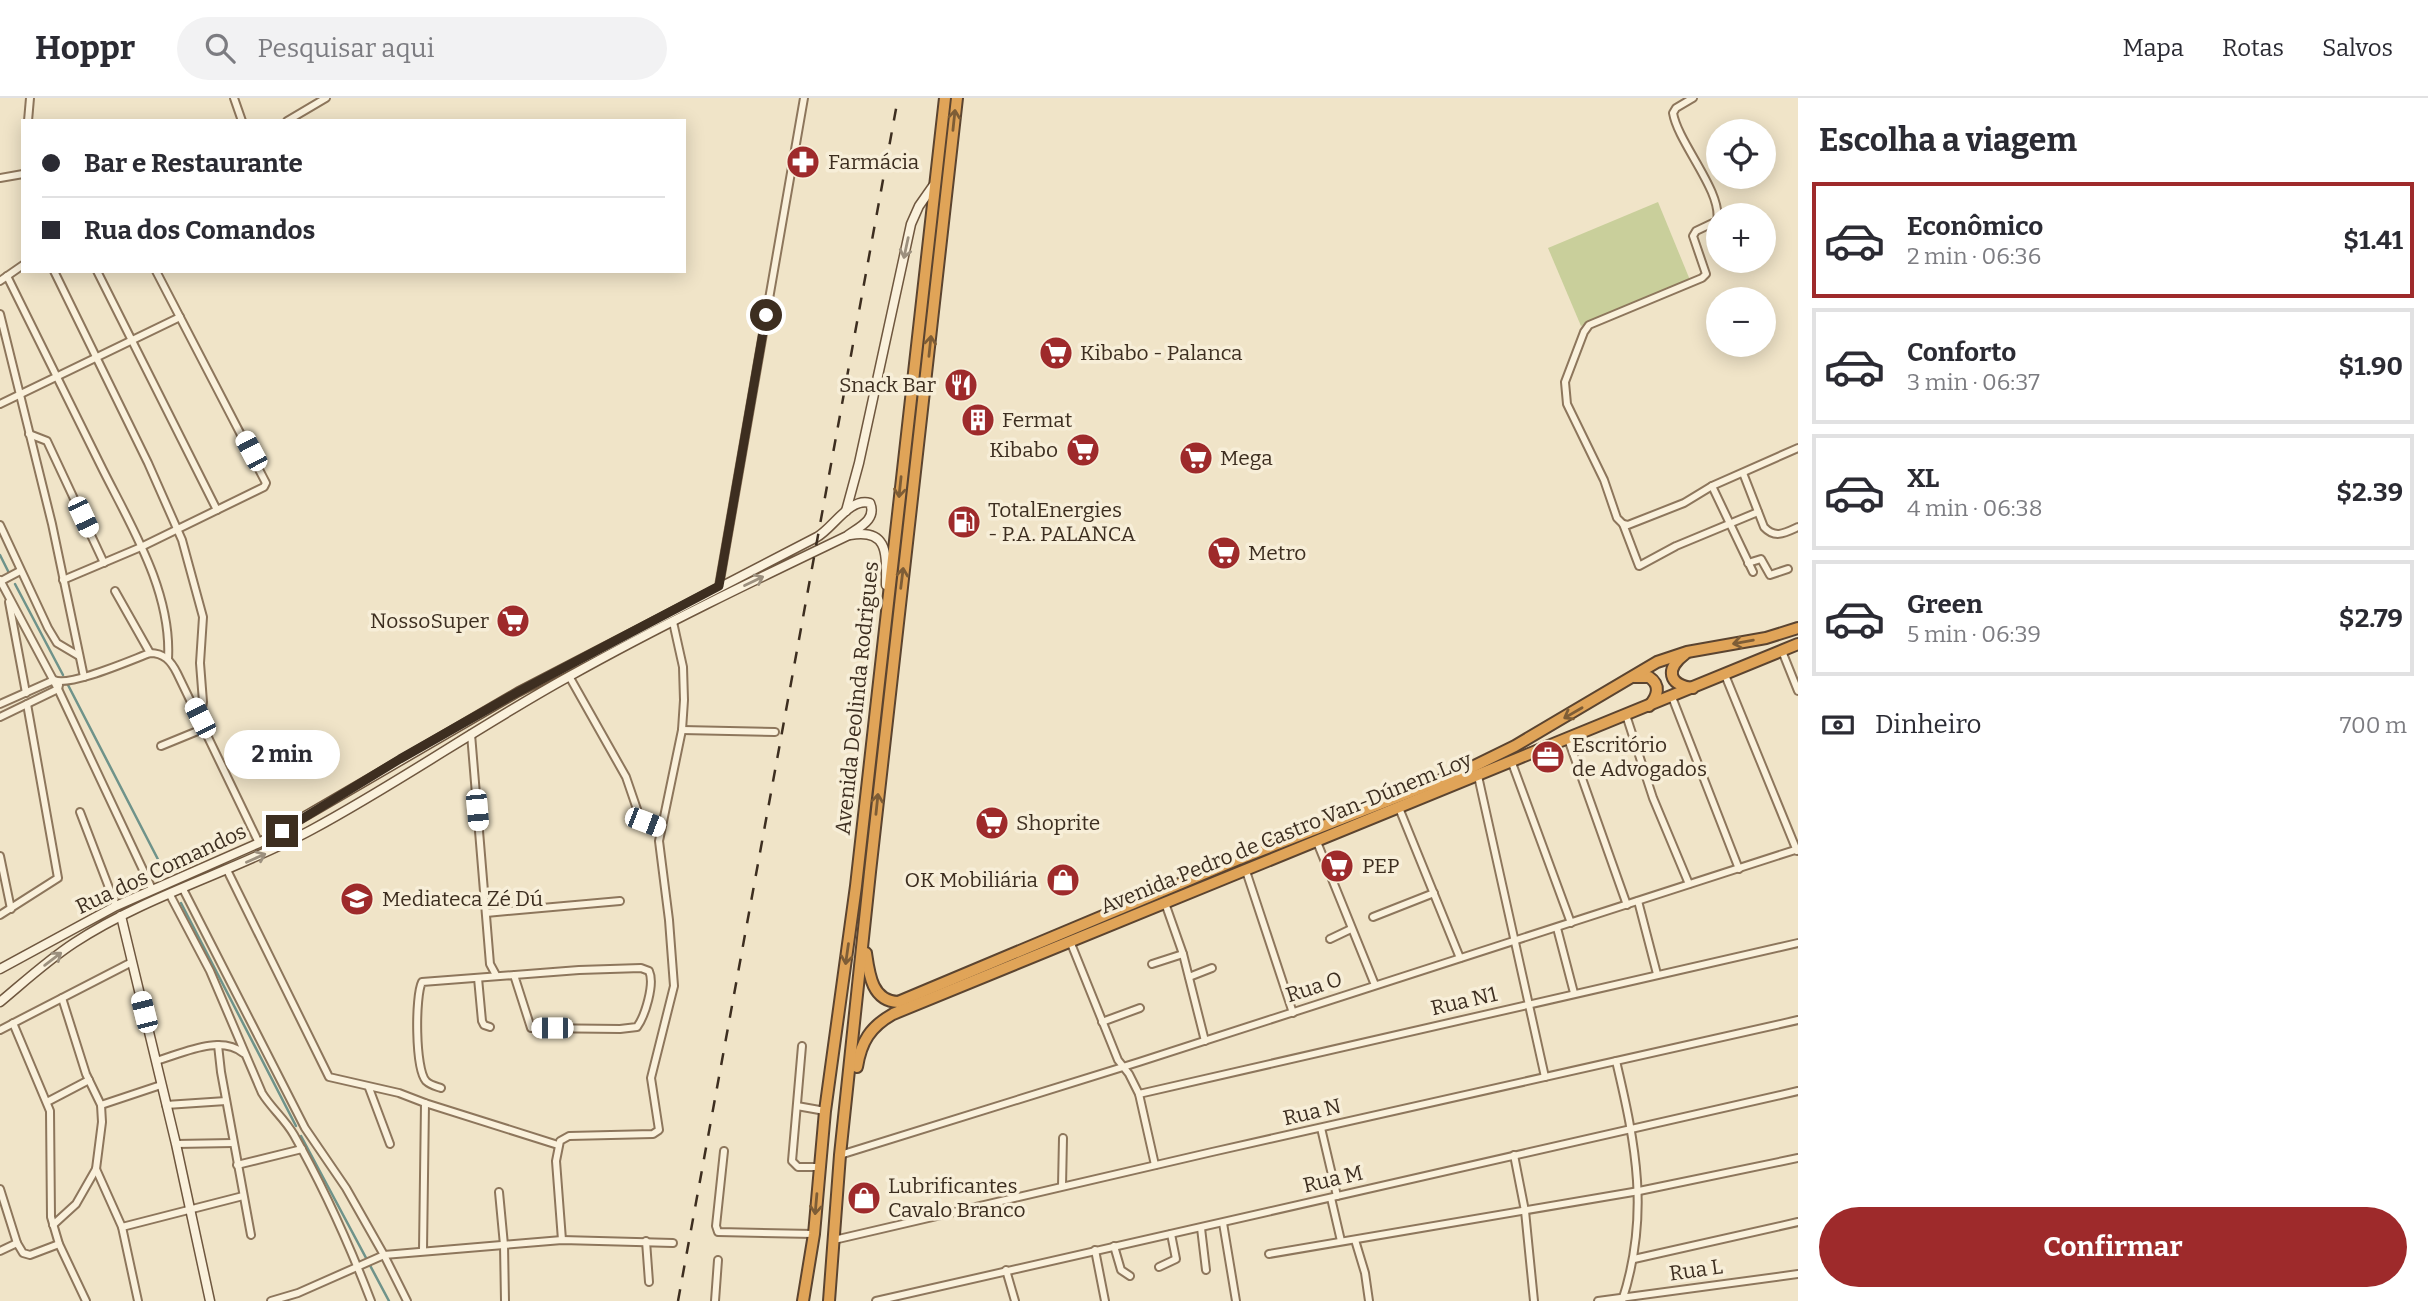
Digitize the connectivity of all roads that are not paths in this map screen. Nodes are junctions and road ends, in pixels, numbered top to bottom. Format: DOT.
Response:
graph roads {
  1 [pos="30,98"];
  2 [pos="234,98"];
  3 [pos="804,98"];
  4 [pos="945,98"];
  5 [pos="957,98"];
  6 [pos="1693,98"];
  7 [pos="322,99"];
  8 [pos="28,119"];
  9 [pos="241,119"];
  10 [pos="289,119"];
  11 [pos="21,174"];
  12 [pos="0,178"];
  13 [pos="933,186"];
  14 [pos="21,266"];
  15 [pos="55,273"];
  16 [pos="98,273"];
  17 [pos="157,273"];
  18 [pos="7,276"];
  19 [pos="0,281"];
  20 [pos="0,314"];
  21 [pos="180,317"];
  22 [pos="132,342"];
  23 [pos="96,360"];
  24 [pos="57,378"];
  25 [pos="20,396"];
  26 [pos="0,404"];
  27 [pos="29,434"];
  28 [pos="1798,448"];
  29 [pos="1743,473"];
  30 [pos="1712,486"];
  31 [pos="217,510"];
  32 [pos="846,511"];
  33 [pos="1758,512"];
  34 [pos="1729,523"];
  35 [pos="1623,524"];
  36 [pos="0,525"];
  37 [pos="1798,527"];
  38 [pos="178,529"];
  39 [pos="847,536"];
  40 [pos="141,547"];
  41 [pos="104,563"];
  42 [pos="1748,563"];
  43 [pos="1788,569"];
  44 [pos="20,572"];
  45 [pos="1752,572"];
  46 [pos="0,580"];
  47 [pos="63,580"];
  48 [pos="719,586"];
  49 [pos="115,591"];
  50 [pos="8,593"];
  51 [pos="886,609"];
  52 [pos="673,622"];
  53 [pos="1798,628"];
  54 [pos="1798,644"];
  55 [pos="1782,651"];
  56 [pos="1687,652"];
  57 [pos="150,653"];
  58 [pos="79,656"];
  59 [pos="168,659"];
  60 [pos="1725,675"];
  61 [pos="569,676"];
  62 [pos="84,677"];
  63 [pos="1630,677"];
  64 [pos="57,684"];
  65 [pos="1693,688"];
  66 [pos="1798,691"];
  67 [pos="26,693"];
  68 [pos="1672,697"];
  69 [pos="0,704"];
  70 [pos="27,704"];
  71 [pos="1647,708"];
  72 [pos="1626,715"];
  73 [pos="0,717"];
  74 [pos="200,718"];
  75 [pos="205,728"];
  76 [pos="682,730"];
  77 [pos="775,732"];
  78 [pos="471,734"];
  79 [pos="1568,739"];
  80 [pos="162,746"];
  81 [pos="1512,763"];
  82 [pos="1478,776"];
  83 [pos="1399,808"];
  84 [pos="80,812"];
  85 [pos="662,828"];
  86 [pos="1317,842"];
  87 [pos="260,843"];
  88 [pos="1798,850"];
  89 [pos="0,856"];
  90 [pos="1739,869"];
  91 [pos="227,870"];
  92 [pos="1246,871"];
  93 [pos="1689,884"];
  94 [pos="152,889"];
  95 [pos="183,889"];
  96 [pos="1434,893"];
  97 [pos="170,895"];
  98 [pos="620,901"];
  99 [pos="1638,901"];
  100 [pos="1164,903"];
  101 [pos="1627,905"];
  102 [pos="116,906"];
  103 [pos="11,909"];
  104 [pos="486,913"];
  105 [pos="0,915"];
  106 [pos="121,916"];
  107 [pos="1373,917"];
  108 [pos="1571,923"];
  109 [pos="1557,928"];
  110 [pos="1351,929"];
  111 [pos="864,933"];
  112 [pos="1331,939"];
  113 [pos="1516,940"];
  114 [pos="1070,941"];
  115 [pos="1798,943"];
  116 [pos="1183,954"];
  117 [pos="1460,958"];
  118 [pos="132,962"];
  119 [pos="490,964"];
  120 [pos="1152,964"];
  121 [pos="1212,968"];
  122 [pos="0,969"];
  123 [pos="1657,974"];
  124 [pos="496,975"];
  125 [pos="514,975"];
  126 [pos="481,977"];
  127 [pos="1189,977"];
  128 [pos="1375,985"];
  129 [pos="1574,993"];
  130 [pos="62,998"];
  131 [pos="0,1002"];
  132 [pos="1529,1004"];
  133 [pos="1140,1008"];
  134 [pos="1293,1013"];
  135 [pos="1798,1020"];
  136 [pos="1102,1022"];
  137 [pos="13,1023"];
  138 [pos="490,1027"];
  139 [pos="0,1030"];
  140 [pos="1205,1041"];
  141 [pos="218,1045"];
  142 [pos="802,1046"];
  143 [pos="249,1059"];
  144 [pos="1616,1060"];
  145 [pos="156,1061"];
  146 [pos="1123,1067"];
  147 [pos="1545,1076"];
  148 [pos="89,1080"];
  149 [pos="161,1085"];
  150 [pos="369,1088"];
  151 [pos="441,1088"];
  152 [pos="1798,1091"];
  153 [pos="1139,1094"];
  154 [pos="226,1101"];
  155 [pos="47,1102"];
  156 [pos="425,1103"];
  157 [pos="101,1105"];
  158 [pos="166,1105"];
  159 [pos="797,1106"];
  160 [pos="825,1111"];
  161 [pos="846,1111"];
  162 [pos="1321,1128"];
  163 [pos="1633,1129"];
  164 [pos="299,1130"];
  165 [pos="1063,1138"];
  166 [pos="233,1143"];
  167 [pos="176,1144"];
  168 [pos="390,1144"];
  169 [pos="558,1145"];
  170 [pos="302,1149"];
  171 [pos="724,1151"];
  172 [pos="840,1155"];
  173 [pos="1514,1155"];
  174 [pos="1798,1158"];
  175 [pos="237,1165"];
  176 [pos="1155,1165"];
  177 [pos="819,1167"];
  178 [pos="96,1169"];
  179 [pos="1062,1186"];
  180 [pos="0,1189"];
  181 [pos="1639,1191"];
  182 [pos="499,1192"];
  183 [pos="243,1196"];
  184 [pos="1334,1197"];
  185 [pos="190,1211"];
  186 [pos="1525,1211"];
  187 [pos="1798,1222"];
  188 [pos="1223,1223"];
  189 [pos="53,1225"];
  190 [pos="122,1227"];
  191 [pos="1201,1228"];
  192 [pos="814,1234"];
  193 [pos="1171,1234"];
  194 [pos="251,1235"];
  195 [pos="562,1240"];
  196 [pos="834,1240"];
  197 [pos="1355,1240"];
  198 [pos="646,1241"];
  199 [pos="1341,1241"];
  200 [pos="17,1243"];
  201 [pos="673,1243"];
  202 [pos="59,1244"];
  203 [pos="504,1245"];
  204 [pos="1114,1246"];
  205 [pos="423,1250"];
  206 [pos="1095,1250"];
  207 [pos="0,1251"];
  208 [pos="1269,1254"];
  209 [pos="384,1255"];
  210 [pos="1633,1259"];
  211 [pos="718,1260"];
  212 [pos="360,1265"];
  213 [pos="1159,1267"];
  214 [pos="1006,1270"];
  215 [pos="1206,1270"];
  216 [pos="1798,1274"];
  217 [pos="1130,1276"];
  218 [pos="649,1282"];
  219 [pos="1622,1299"];
  220 [pos="86,1301"];
  221 [pos="138,1301"];
  222 [pos="210,1301"];
  223 [pos="271,1301"];
  224 [pos="371,1301"];
  225 [pos="407,1301"];
  226 [pos="505,1301"];
  227 [pos="715,1301"];
  228 [pos="803,1301"];
  229 [pos="828,1301"];
  230 [pos="876,1301"];
  231 [pos="1015,1301"];
  232 [pos="1105,1301"];
  233 [pos="1236,1301"];
  234 [pos="1369,1301"];
  235 [pos="1534,1301"];
  236 [pos="1598,1301"];
  1 -- 8 [label="street"];
  2 -- 9 [label="street"];
  3 -- 48 [label="street"];
  4 -- 13 [label="highway, Avenida Deolinda Rodrigues"];
  111 -- 5 [label="highway, Avenida Deolinda Rodrigues, one-way"];
  6 -- 35 [label="street"];
  7 -- 10 [label="street"];
  11 -- 12 [label="street"];
  13 -- 32 [label="main road, one-way"];
  13 -- 51 [label="highway, Avenida Deolinda Rodrigues, one-way"];
  14 -- 18 [label="street"];
  15 -- 23 [label="street"];
  16 -- 22 [label="street"];
  17 -- 21 [label="street"];
  18 -- 19 [label="street"];
  18 -- 24 [label="street"];
  20 -- 25 [label="street"];
  21 -- 22 [label="street"];
  21 -- 31 [label="street"];
  22 -- 23 [label="street"];
  22 -- 31 [label="street"];
  23 -- 24 [label="street"];
  23 -- 38 [label="street"];
  24 -- 25 [label="street"];
  24 -- 40 [label="street"];
  25 -- 26 [label="street"];
  25 -- 27 [label="street"];
  27 -- 41 [label="street"];
  27 -- 47 [label="street"];
  28 -- 29 [label="street"];
  29 -- 30 [label="street"];
  29 -- 33 [label="street"];
  30 -- 34 [label="street"];
  30 -- 35 [label="street"];
  31 -- 38 [label="street"];
  32 -- 39 [label="main road, Rua dos Comandos"];
  32 -- 48 [label="main road, Rua dos Comandos"];
  33 -- 34 [label="street"];
  33 -- 37 [label="street"];
  34 -- 35 [label="street"];
  34 -- 42 [label="street"];
  36 -- 44 [label="street"];
  38 -- 40 [label="street"];
  38 -- 74 [label="street"];
  39 -- 51 [label="main road"];
  52 -- 39 [label="main road, Rua dos Comandos, one-way"];
  40 -- 41 [label="street"];
  40 -- 59 [label="street"];
  41 -- 47 [label="street"];
  42 -- 43 [label="street"];
  42 -- 45 [label="street"];
  44 -- 46 [label="street"];
  44 -- 58 [label="street"];
  46 -- 50 [label="street"];
  47 -- 58 [label="street"];
  48 -- 87 [label="main road, Rua dos Comandos"];
  49 -- 57 [label="street"];
  50 -- 64 [label="street"];
  50 -- 67 [label="street"];
  51 -- 160 [label="highway, Avenida Deolinda Rodrigues, one-way"];
  52 -- 61 [label="main road, Rua dos Comandos"];
  52 -- 76 [label="street"];
  53 -- 56 [label="highway, Avenida Pedro de Castro Van-Dúnem Loy, one-way"];
  54 -- 55 [label="highway, Avenida Pedro de Castro Van-Dúnem Loy"];
  55 -- 60 [label="highway, Avenida Pedro de Castro Van-Dúnem Loy"];
  55 -- 66 [label="street"];
  56 -- 63 [label="highway, Avenida Pedro de Castro Van-Dúnem Loy"];
  56 -- 65 [label="highway"];
  57 -- 59 [label="street"];
  57 -- 62 [label="street"];
  58 -- 62 [label="street"];
  59 -- 74 [label="street"];
  60 -- 65 [label="highway, Avenida Pedro de Castro Van-Dúnem Loy"];
  60 -- 88 [label="street"];
  61 -- 78 [label="main road, Rua dos Comandos"];
  61 -- 85 [label="street"];
  62 -- 64 [label="street"];
  63 -- 71 [label="highway"];
  63 -- 111 [label="highway, Avenida Pedro de Castro Van-Dúnem Loy, one-way"];
  64 -- 67 [label="street"];
  64 -- 70 [label="street"];
  64 -- 94 [label="street"];
  65 -- 68 [label="highway, Avenida Pedro de Castro Van-Dúnem Loy"];
  67 -- 69 [label="street"];
  68 -- 71 [label="highway, Avenida Pedro de Castro Van-Dúnem Loy"];
  68 -- 90 [label="street"];
  70 -- 73 [label="street"];
  70 -- 103 [label="street"];
  71 -- 72 [label="highway, Avenida Pedro de Castro Van-Dúnem Loy"];
  72 -- 79 [label="highway, Avenida Pedro de Castro Van-Dúnem Loy"];
  72 -- 93 [label="street"];
  74 -- 75 [label="street"];
  75 -- 80 [label="street"];
  75 -- 87 [label="street"];
  76 -- 77 [label="street"];
  76 -- 85 [label="street"];
  91 -- 78 [label="main road, Rua dos Comandos, one-way"];
  78 -- 104 [label="street"];
  79 -- 81 [label="highway, Avenida Pedro de Castro Van-Dúnem Loy"];
  79 -- 101 [label="street"];
  81 -- 82 [label="highway, Avenida Pedro de Castro Van-Dúnem Loy"];
  81 -- 108 [label="street"];
  82 -- 83 [label="highway, Avenida Pedro de Castro Van-Dúnem Loy"];
  82 -- 113 [label="street"];
  83 -- 86 [label="highway, Avenida Pedro de Castro Van-Dúnem Loy"];
  83 -- 96 [label="street"];
  84 -- 102 [label="street"];
  85 -- 169 [label="street"];
  86 -- 92 [label="highway, Avenida Pedro de Castro Van-Dúnem Loy"];
  86 -- 110 [label="street"];
  87 -- 94 [label="main road, Rua dos Comandos"];
  88 -- 90 [label="street, Rua O"];
  89 -- 103 [label="street"];
  90 -- 93 [label="street, Rua O"];
  91 -- 95 [label="main road, Rua dos Comandos"];
  91 -- 150 [label="street"];
  92 -- 100 [label="highway, Avenida Pedro de Castro Van-Dúnem Loy"];
  92 -- 134 [label="street"];
  93 -- 99 [label="street, Rua O"];
  94 -- 102 [label="main road, Rua dos Comandos"];
  95 -- 97 [label="main road, Rua dos Comandos"];
  95 -- 164 [label="street"];
  96 -- 107 [label="street"];
  96 -- 117 [label="street"];
  97 -- 106 [label="main road, Rua dos Comandos"];
  97 -- 143 [label="street"];
  98 -- 104 [label="street"];
  99 -- 101 [label="street, Rua O"];
  99 -- 123 [label="street"];
  100 -- 114 [label="highway, Avenida Pedro de Castro Van-Dúnem Loy"];
  100 -- 116 [label="street"];
  101 -- 108 [label="street, Rua O"];
  102 -- 122 [label="main road, Rua dos Comandos"];
  103 -- 105 [label="street"];
  104 -- 119 [label="street"];
  106 -- 118 [label="main road"];
  131 -- 106 [label="main road, Rua dos Comandos, one-way"];
  108 -- 109 [label="street, Rua O"];
  109 -- 113 [label="street, Rua O"];
  109 -- 129 [label="street"];
  110 -- 112 [label="street"];
  110 -- 128 [label="street"];
  111 -- 161 [label="highway, Avenida Deolinda Rodrigues"];
  113 -- 117 [label="street, Rua O"];
  113 -- 132 [label="street"];
  114 -- 136 [label="street"];
  114 -- 161 [label="highway, Avenida Pedro de Castro Van-Dúnem Loy"];
  115 -- 123 [label="street, Rua N1"];
  116 -- 120 [label="street"];
  116 -- 127 [label="street"];
  117 -- 128 [label="street, Rua O"];
  118 -- 130 [label="street"];
  118 -- 145 [label="main road"];
  119 -- 124 [label="street"];
  119 -- 126 [label="street"];
  121 -- 127 [label="street"];
  123 -- 129 [label="street, Rua N1"];
  124 -- 125 [label="street"];
  124 -- 126 [label="street"];
  125 -- 125 [label="street"];
  126 -- 138 [label="street"];
  126 -- 151 [label="street"];
  127 -- 140 [label="street"];
  128 -- 134 [label="street, Rua O"];
  129 -- 132 [label="street, Rua N1"];
  130 -- 137 [label="street"];
  130 -- 148 [label="street"];
  132 -- 147 [label="street"];
  132 -- 153 [label="street, Rua N1"];
  133 -- 136 [label="street"];
  134 -- 140 [label="street, Rua O"];
  135 -- 144 [label="street, Rua N"];
  136 -- 146 [label="street"];
  137 -- 139 [label="street"];
  137 -- 155 [label="street"];
  140 -- 146 [label="street, Rua O"];
  141 -- 143 [label="street"];
  141 -- 145 [label="street"];
  141 -- 154 [label="street"];
  142 -- 159 [label="street"];
  143 -- 164 [label="street"];
  144 -- 147 [label="street, Rua N"];
  144 -- 163 [label="street"];
  145 -- 149 [label="main road"];
  146 -- 153 [label="street"];
  146 -- 172 [label="street, Rua O"];
  147 -- 162 [label="street, Rua N"];
  148 -- 155 [label="street"];
  148 -- 157 [label="street"];
  149 -- 157 [label="street"];
  149 -- 158 [label="main road"];
  150 -- 156 [label="street"];
  150 -- 168 [label="street"];
  152 -- 163 [label="street, Rua M"];
  153 -- 176 [label="street"];
  154 -- 158 [label="street"];
  154 -- 166 [label="street"];
  155 -- 189 [label="street"];
  156 -- 169 [label="street"];
  156 -- 205 [label="street"];
  157 -- 178 [label="street"];
  158 -- 167 [label="main road"];
  159 -- 160 [label="street"];
  159 -- 177 [label="street"];
  160 -- 177 [label="highway, Avenida Deolinda Rodrigues"];
  161 -- 172 [label="highway, Avenida Deolinda Rodrigues"];
  162 -- 176 [label="street, Rua N"];
  162 -- 184 [label="street"];
  163 -- 173 [label="street, Rua M"];
  163 -- 181 [label="street"];
  164 -- 170 [label="street"];
  164 -- 209 [label="street"];
  165 -- 179 [label="street"];
  166 -- 167 [label="street"];
  166 -- 175 [label="street"];
  167 -- 185 [label="main road"];
  169 -- 195 [label="street"];
  170 -- 175 [label="street"];
  170 -- 212 [label="street"];
  171 -- 192 [label="street"];
  172 -- 196 [label="highway, Avenida Deolinda Rodrigues"];
  173 -- 184 [label="street, Rua M"];
  173 -- 186 [label="street"];
  174 -- 181 [label="street"];
  175 -- 183 [label="street"];
  176 -- 179 [label="street, Rua N"];
  177 -- 192 [label="highway, Avenida Deolinda Rodrigues, one-way"];
  178 -- 189 [label="street"];
  178 -- 190 [label="street"];
  179 -- 196 [label="street, Rua N"];
  180 -- 200 [label="street"];
  181 -- 186 [label="street"];
  181 -- 210 [label="street"];
  182 -- 203 [label="street"];
  183 -- 185 [label="street"];
  183 -- 194 [label="street"];
  184 -- 188 [label="street, Rua M"];
  184 -- 199 [label="street"];
  185 -- 190 [label="street"];
  185 -- 222 [label="main road"];
  186 -- 197 [label="street"];
  186 -- 235 [label="street"];
  187 -- 210 [label="street"];
  188 -- 191 [label="street, Rua M"];
  188 -- 233 [label="street"];
  189 -- 202 [label="street"];
  190 -- 221 [label="street"];
  191 -- 193 [label="street, Rua M"];
  191 -- 215 [label="street"];
  192 -- 228 [label="highway, Avenida Deolinda Rodrigues"];
  193 -- 204 [label="street, Rua M"];
  193 -- 213 [label="street"];
  195 -- 198 [label="street"];
  195 -- 203 [label="street"];
  196 -- 229 [label="highway, Avenida Deolinda Rodrigues"];
  197 -- 199 [label="street"];
  197 -- 234 [label="street"];
  198 -- 201 [label="street"];
  198 -- 218 [label="street"];
  199 -- 208 [label="street"];
  200 -- 202 [label="street"];
  200 -- 207 [label="street"];
  202 -- 220 [label="street"];
  203 -- 205 [label="street"];
  203 -- 226 [label="street"];
  204 -- 206 [label="street, Rua M"];
  204 -- 217 [label="street"];
  205 -- 209 [label="street"];
  206 -- 214 [label="street, Rua M"];
  206 -- 232 [label="street"];
  209 -- 212 [label="street"];
  209 -- 225 [label="street"];
  210 -- 219 [label="street"];
  211 -- 227 [label="street"];
  212 -- 223 [label="street"];
  212 -- 224 [label="street"];
  214 -- 230 [label="street, Rua M"];
  214 -- 231 [label="street"];
  216 -- 219 [label="street, Rua L"];
  219 -- 236 [label="street, Rua L"];
}
